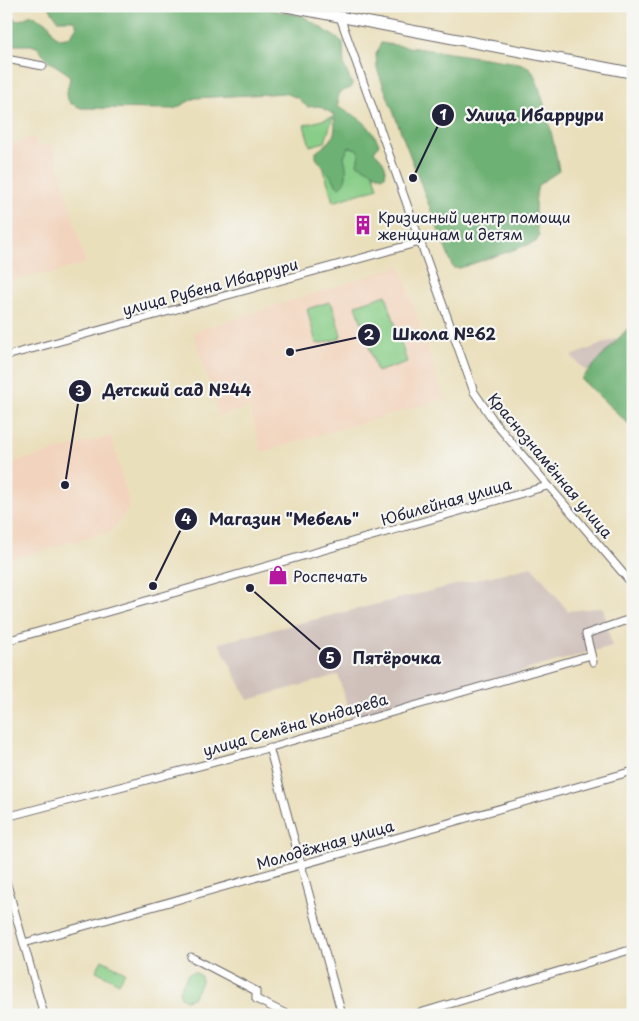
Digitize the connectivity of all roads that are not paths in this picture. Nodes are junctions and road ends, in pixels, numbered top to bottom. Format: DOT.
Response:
graph roads {
  1 [pos="284,6"];
  2 [pos="337,6"];
  3 [pos="340,17"];
  4 [pos="6,59"];
  5 [pos="43,66"];
  6 [pos="633,73"];
  7 [pos="420,242"];
  8 [pos="6,356"];
  9 [pos="548,486"];
  10 [pos="633,585"];
  11 [pos="633,618"];
  12 [pos="6,641"];
  13 [pos="269,747"];
  14 [pos="633,771"];
  15 [pos="6,817"];
  16 [pos="300,865"];
  17 [pos="6,881"];
  18 [pos="24,943"];
  19 [pos="633,949"];
  20 [pos="191,957"];
  21 [pos="44,1015"];
  22 [pos="288,1015"];
  23 [pos="301,1015"];
  24 [pos="306,1015"];
  25 [pos="342,1015"];
  26 [pos="413,1015"];
  1 -- 3 [label="main road"];
  2 -- 3 [label="main road"];
  3 -- 6 [label="main road"];
  3 -- 7 [label="street, Краснознамённая улица"];
  4 -- 5 [label="street"];
  7 -- 8 [label="street, улица Рубена Ибаррури"];
  7 -- 9 [label="street, Краснознамённая улица"];
  9 -- 10 [label="street, Краснознамённая улица"];
  9 -- 12 [label="street, Юбилейная улица"];
  11 -- 13 [label="street, улица Семёна Кондарева"];
  13 -- 15 [label="street, улица Семёна Кондарева"];
  13 -- 16 [label="street"];
  14 -- 16 [label="street, Молодёжная улица"];
  16 -- 18 [label="street, Молодёжная улица"];
  16 -- 25 [label="street"];
  17 -- 18 [label="street"];
  18 -- 21 [label="street"];
  19 -- 26 [label="street"];
  20 -- 22 [label="street"];
  23 -- 24 [label="street"];
}
